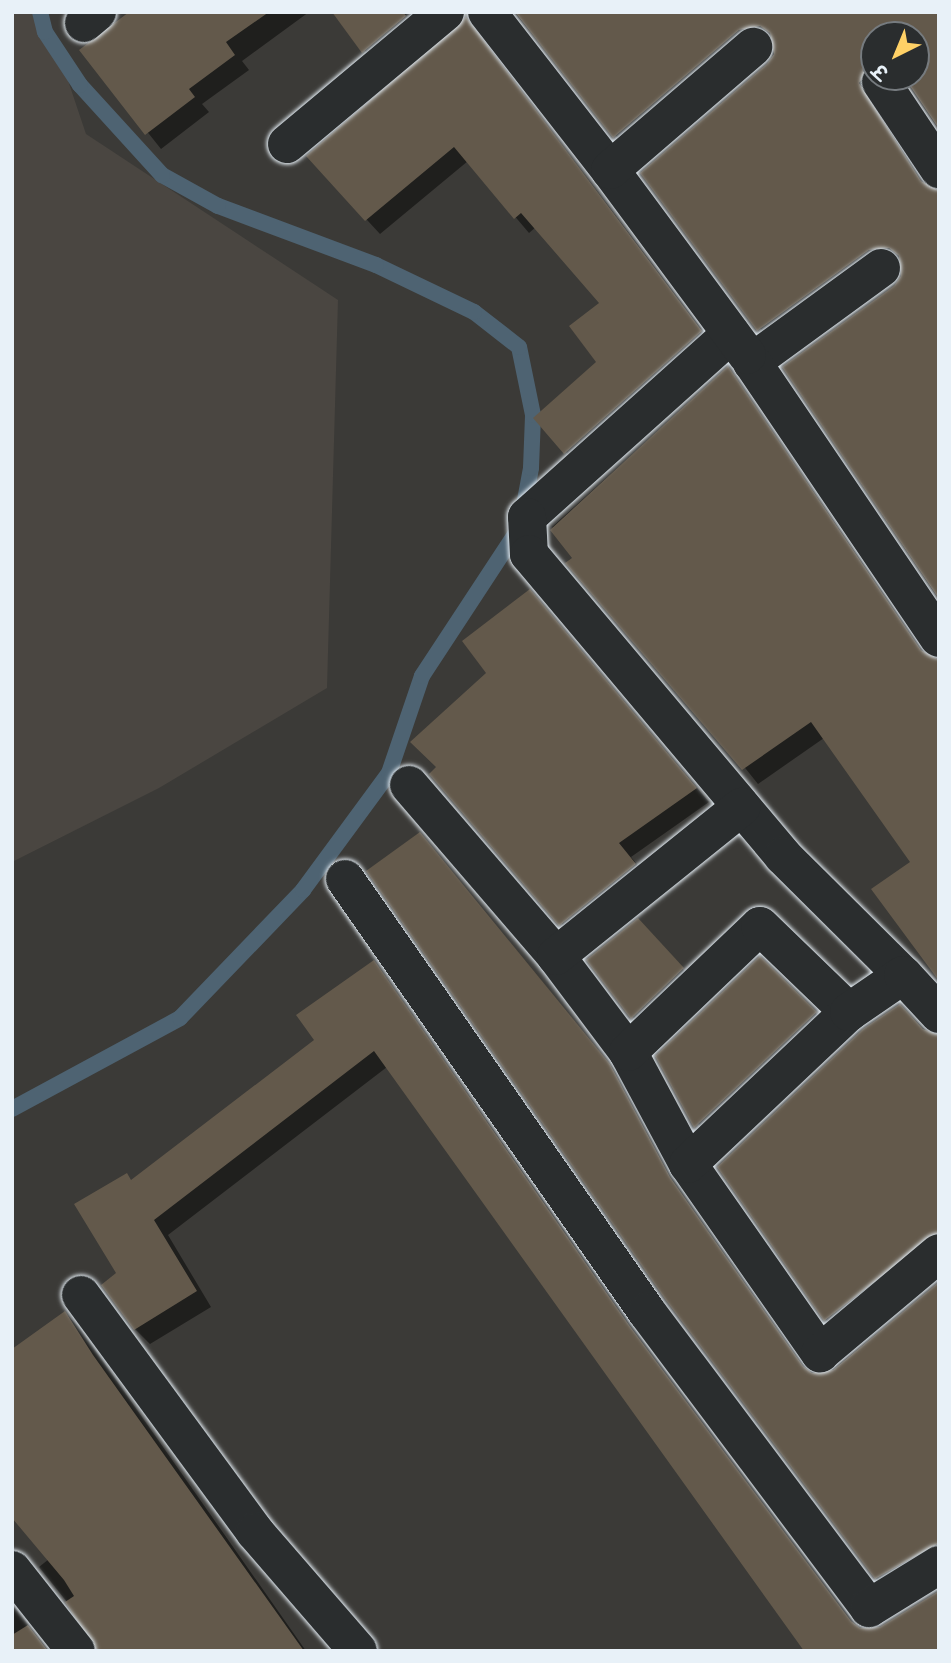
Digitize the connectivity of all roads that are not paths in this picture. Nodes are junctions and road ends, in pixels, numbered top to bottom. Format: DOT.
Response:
graph roads {
  1 [pos="445,12"];
  2 [pos="487,12"];
  3 [pos="753,47"];
  4 [pos="886,91"];
  5 [pos="287,144"];
  6 [pos="939,169"];
  7 [pos="610,170"];
  8 [pos="881,268"];
  9 [pos="742,348"];
  10 [pos="939,638"];
  11 [pos="410,785"];
  12 [pos="741,807"];
  13 [pos="345,878"];
  14 [pos="556,956"];
  15 [pos="903,975"];
  16 [pos="849,1012"];
  17 [pos="939,1014"];
  18 [pos="628,1052"];
  19 [pos="688,1164"];
  20 [pos="939,1253"];
  21 [pos="81,1295"];
  22 [pos="939,1564"];
  23 [pos="12,1570"];
  24 [pos="76,1651"];
  25 [pos="358,1651"];
  1 -- 5 [label="street"];
  2 -- 7 [label="street"];
  3 -- 7 [label="street"];
  4 -- 6 [label="street"];
  7 -- 9 [label="street"];
  8 -- 9 [label="street"];
  9 -- 10 [label="street"];
  9 -- 12 [label="street"];
  11 -- 14 [label="street"];
  12 -- 14 [label="street"];
  12 -- 15 [label="street"];
  13 -- 22 [label="street"];
  14 -- 18 [label="street"];
  15 -- 16 [label="street"];
  15 -- 17 [label="street"];
  16 -- 18 [label="street"];
  16 -- 19 [label="street"];
  18 -- 19 [label="street"];
  19 -- 20 [label="street"];
  21 -- 25 [label="street"];
  23 -- 24 [label="street"];
}
